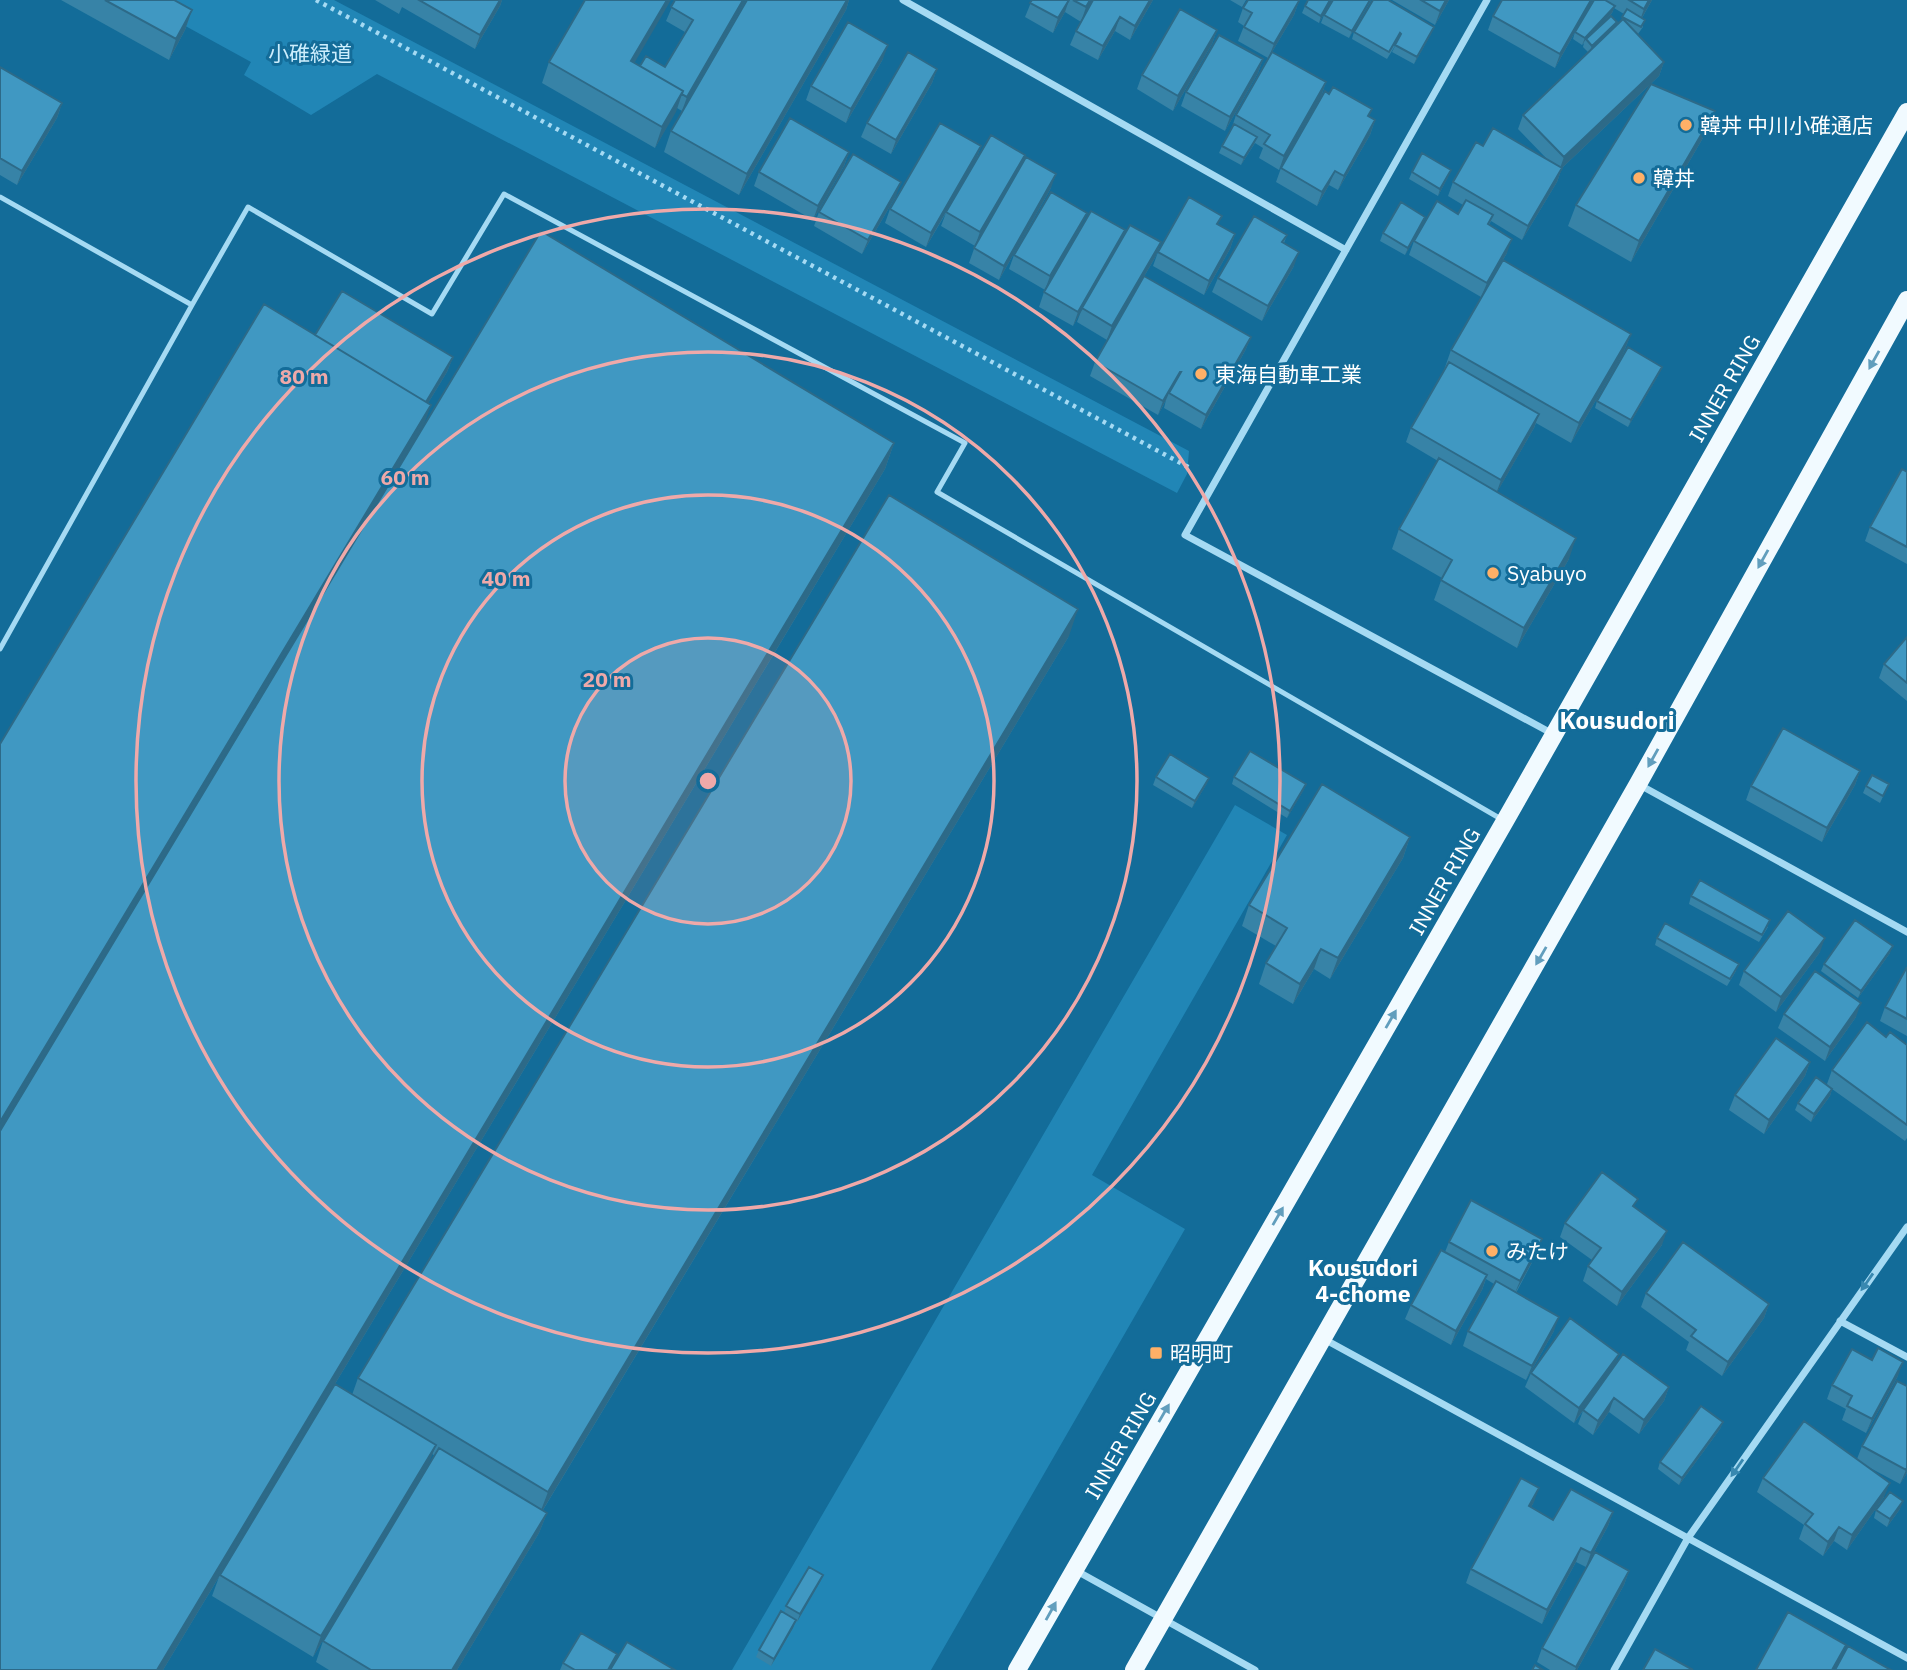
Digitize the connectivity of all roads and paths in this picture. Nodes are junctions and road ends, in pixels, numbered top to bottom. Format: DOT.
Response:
graph roads {
  1 [pos="316,0"];
  2 [pos="903,0"];
  3 [pos="1487,0"];
  4 [pos="1907,112"];
  5 [pos="0,197"];
  6 [pos="1346,250"];
  7 [pos="1907,300"];
  8 [pos="192,305"];
  9 [pos="1215,481"];
  10 [pos="0,649"];
  11 [pos="1553,734"];
  12 [pos="1638,784"];
  13 [pos="1505,821"];
  14 [pos="1907,932"];
  15 [pos="1907,1227"];
  16 [pos="1840,1321"];
  17 [pos="1323,1339"];
  18 [pos="1907,1357"];
  19 [pos="1688,1538"];
  20 [pos="1074,1569"];
  21 [pos="1164,1619"];
  22 [pos="1907,1658"];
  23 [pos="1017,1670"];
  24 [pos="1135,1670"];
  25 [pos="1255,1670"];
  26 [pos="1614,1670"];
  1 -- 9 [label="path"];
  2 -- 6 [label="street"];
  3 -- 6 [label="street"];
  4 -- 11 [label="main road, INNER RING"];
  5 -- 8 [label="lane"];
  6 -- 9 [label="street"];
  7 -- 12 [label="main road, one-way"];
  8 -- 10 [label="lane"];
  8 -- 13 [label="lane"];
  9 -- 11 [label="street"];
  11 -- 13 [label="main road, INNER RING"];
  12 -- 14 [label="street"];
  12 -- 17 [label="main road, one-way"];
  20 -- 13 [label="main road, INNER RING, one-way"];
  15 -- 16 [label="street, one-way"];
  16 -- 18 [label="street"];
  16 -- 19 [label="street, one-way"];
  17 -- 19 [label="street"];
  17 -- 21 [label="main road"];
  19 -- 22 [label="street"];
  19 -- 26 [label="street"];
  20 -- 21 [label="street"];
  23 -- 20 [label="main road, INNER RING, one-way"];
  21 -- 24 [label="main road"];
  21 -- 25 [label="street"];
}
